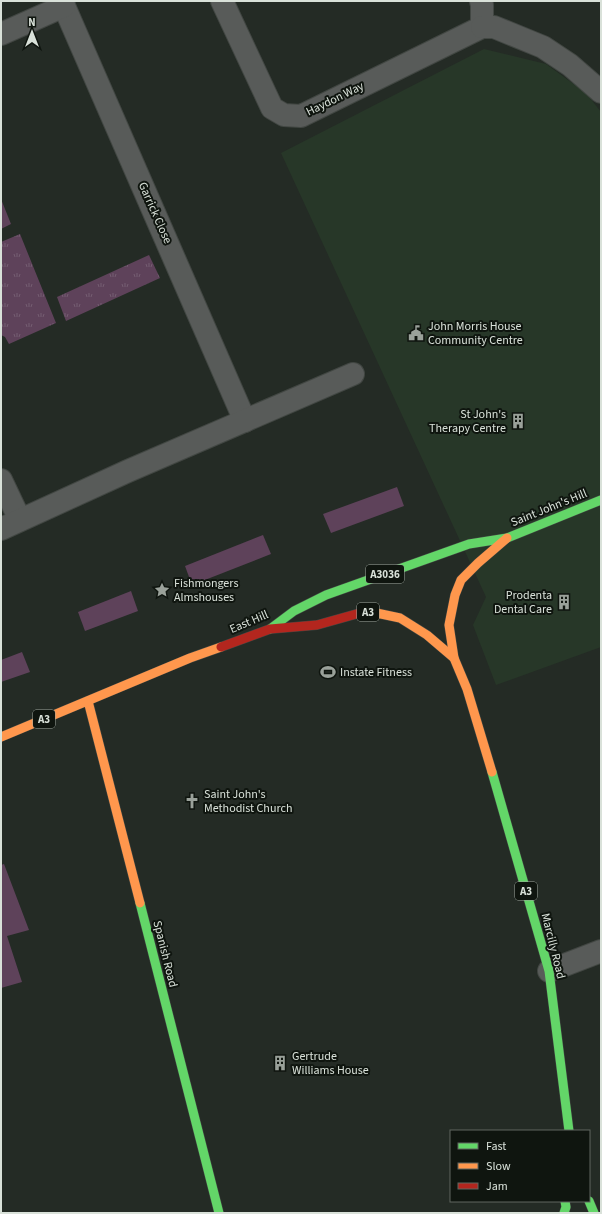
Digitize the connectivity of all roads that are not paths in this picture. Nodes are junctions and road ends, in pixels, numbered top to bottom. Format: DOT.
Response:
graph roads {
  1 [pos="222,1"];
  2 [pos="481,1"];
  3 [pos="63,4"];
  4 [pos="482,27"];
  5 [pos="1,34"];
  6 [pos="601,92"];
  7 [pos="353,374"];
  8 [pos="245,421"];
  9 [pos="1,480"];
  10 [pos="601,500"];
  11 [pos="10,524"];
  12 [pos="507,538"];
  13 [pos="270,629"];
  14 [pos="454,658"];
  15 [pos="88,701"];
  16 [pos="1,737"];
  17 [pos="601,951"];
  18 [pos="549,971"];
  19 [pos="569,1130"];
  20 [pos="565,1202"];
  21 [pos="589,1202"];
  22 [pos="219,1213"];
  23 [pos="564,1213"];
  24 [pos="594,1213"];
  1 -- 4 [label="street, Haydon Way"];
  2 -- 4 [label="street"];
  3 -- 5 [label="street, Garrick Close"];
  3 -- 8 [label="street, Garrick Close"];
  4 -- 6 [label="street"];
  7 -- 8 [label="street"];
  8 -- 11 [label="street"];
  9 -- 11 [label="street"];
  10 -- 12 [label="main road, Saint John's Hill / A3036"];
  12 -- 13 [label="main road, East Hill / A3036"];
  12 -- 14 [label="main road, Marcilly Road / A3036"];
  13 -- 14 [label="main road, Marcilly Road / A3"];
  13 -- 15 [label="main road, East Hill / A3"];
  14 -- 18 [label="main road, Marcilly Road / A3"];
  15 -- 16 [label="main road, East Hill / A3"];
  15 -- 22 [label="main road, Spanish Road"];
  17 -- 18 [label="street"];
  18 -- 19 [label="main road, Marcilly Road / A3"];
  20 -- 23 [label="main road"];
  21 -- 24 [label="main road"];
}
